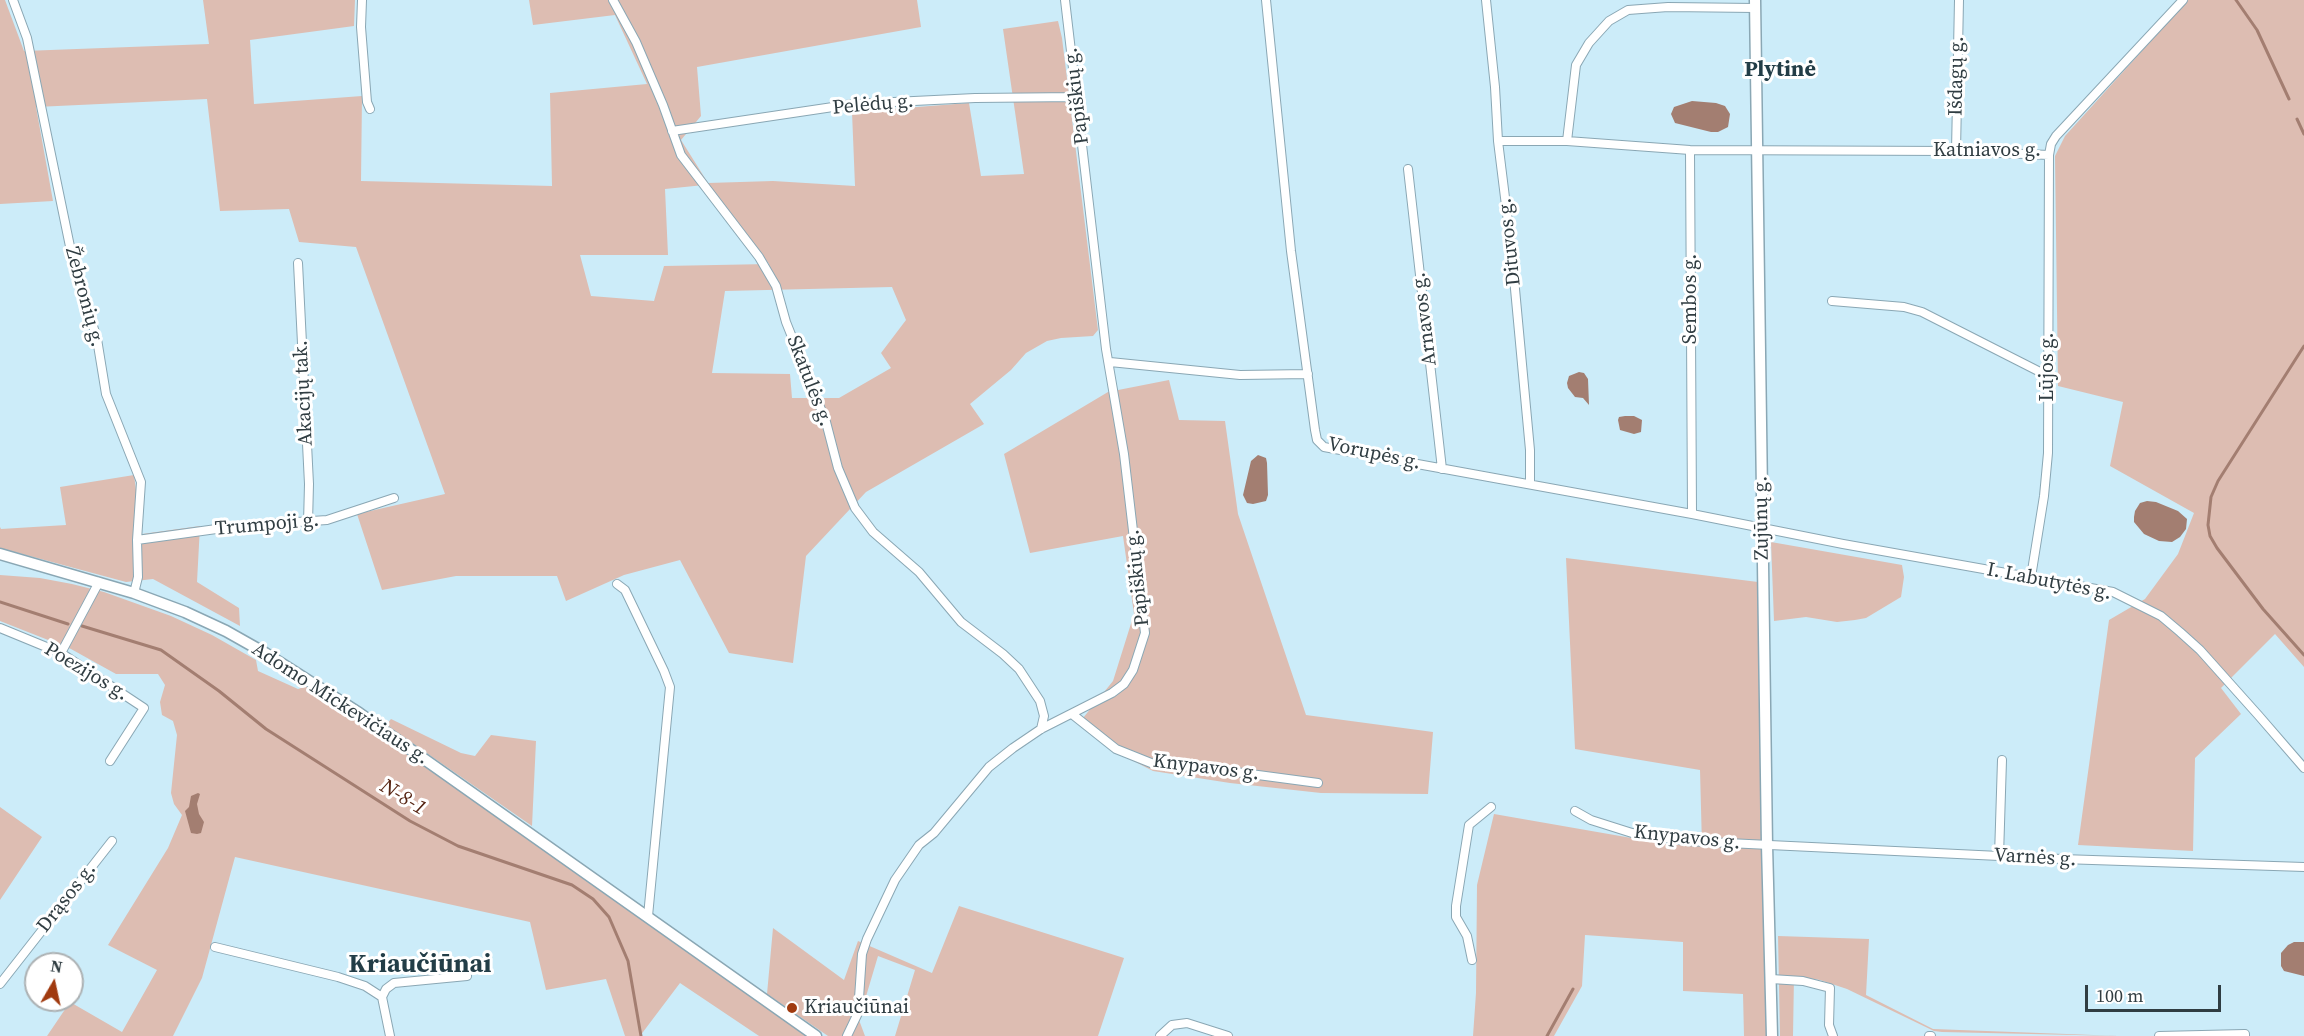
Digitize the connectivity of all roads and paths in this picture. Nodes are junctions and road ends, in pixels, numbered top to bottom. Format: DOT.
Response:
graph roads {
  1 [pos="13,0"];
  2 [pos="362,0"];
  3 [pos="613,0"];
  4 [pos="1065,0"];
  5 [pos="1266,0"];
  6 [pos="1486,0"];
  7 [pos="1959,0"];
  8 [pos="2183,0"];
  9 [pos="1755,4"];
  10 [pos="1077,98"];
  11 [pos="370,109"];
  12 [pos="672,131"];
  13 [pos="1498,141"];
  14 [pos="1567,141"];
  15 [pos="1757,149"];
  16 [pos="1690,150"];
  17 [pos="1956,151"];
  18 [pos="2049,155"];
  19 [pos="1408,169"];
  20 [pos="298,263"];
  21 [pos="1832,301"];
  22 [pos="1110,362"];
  23 [pos="1308,374"];
  24 [pos="2048,376"];
  25 [pos="1442,469"];
  26 [pos="1530,484"];
  27 [pos="394,498"];
  28 [pos="1692,514"];
  29 [pos="308,523"];
  30 [pos="1762,528"];
  31 [pos="137,540"];
  32 [pos="0,554"];
  33 [pos="2031,577"];
  34 [pos="99,582"];
  35 [pos="617,584"];
  36 [pos="134,593"];
  37 [pos="0,628"];
  38 [pos="61,653"];
  39 [pos="1072,714"];
  40 [pos="1041,729"];
  41 [pos="2002,760"];
  42 [pos="110,761"];
  43 [pos="2304,768"];
  44 [pos="1318,783"];
  45 [pos="1491,807"];
  46 [pos="1575,811"];
  47 [pos="112,841"];
  48 [pos="1767,846"];
  49 [pos="1998,856"];
  50 [pos="2304,867"];
  51 [pos="648,916"];
  52 [pos="215,947"];
  53 [pos="1472,960"];
  54 [pos="467,976"];
  55 [pos="1771,980"];
  56 [pos="0,984"];
  57 [pos="381,997"];
  58 [pos="390,1036"];
  59 [pos="816,1036"];
  60 [pos="847,1036"];
  61 [pos="1160,1036"];
  62 [pos="1228,1036"];
  63 [pos="1772,1036"];
  64 [pos="1833,1036"];
  65 [pos="2159,1036"];
  66 [pos="2245,1036"];
  1 -- 31 [label="street, Žebronių g."];
  2 -- 11 [label="street"];
  3 -- 12 [label="street, Skatulės g."];
  4 -- 10 [label="street, Papiškių g."];
  5 -- 23 [label="street, Vorupės g."];
  6 -- 13 [label="street, Dituvos g."];
  7 -- 17 [label="street, Išdagų g."];
  8 -- 18 [label="street, Katniavos g."];
  9 -- 14 [label="street"];
  9 -- 15 [label="main road, Zujūnų g."];
  10 -- 12 [label="street, Pelėdų g."];
  10 -- 22 [label="street, Papiškių g."];
  12 -- 40 [label="street, Skatulės g."];
  13 -- 14 [label="street"];
  13 -- 26 [label="street, Dituvos g."];
  14 -- 16 [label="street"];
  15 -- 16 [label="street"];
  15 -- 17 [label="street, Katniavos g."];
  15 -- 30 [label="main road, Zujūnų g."];
  16 -- 28 [label="street, Sembos g."];
  17 -- 18 [label="street, Katniavos g."];
  18 -- 24 [label="street, Lūjos g."];
  19 -- 25 [label="street, Arnavos g."];
  20 -- 29 [label="street, Akacijų tak."];
  21 -- 24 [label="street"];
  22 -- 23 [label="street"];
  22 -- 39 [label="street, Papiškių g."];
  23 -- 25 [label="street, Vorupės g."];
  24 -- 33 [label="street, Lūjos g."];
  25 -- 26 [label="street, Vorupės g."];
  26 -- 28 [label="street, Vorupės g."];
  27 -- 29 [label="street, Trumpoji g."];
  28 -- 30 [label="street, Vorupės g."];
  29 -- 31 [label="street, Trumpoji g."];
  30 -- 33 [label="street, I. Labutytės g."];
  30 -- 48 [label="main road, Zujūnų g."];
  31 -- 36 [label="street, Žebronių g."];
  32 -- 34 [label="main road, Adomo Mickevičiaus g."];
  33 -- 43 [label="street, I. Labutytės g."];
  34 -- 36 [label="main road, Adomo Mickevičiaus g."];
  34 -- 38 [label="street"];
  35 -- 51 [label="street"];
  36 -- 51 [label="main road, Adomo Mickevičiaus g."];
  37 -- 38 [label="street, Poezijos g."];
  38 -- 42 [label="street, Poezijos g."];
  39 -- 40 [label="street, Papiškių g."];
  39 -- 44 [label="street, Knypavos g."];
  40 -- 60 [label="street, Papiškių g."];
  41 -- 49 [label="street"];
  45 -- 53 [label="street"];
  46 -- 48 [label="street, Knypavos g."];
  47 -- 56 [label="street, Drąsos g."];
  48 -- 49 [label="street, Varnės g."];
  48 -- 55 [label="main road, Zujūnų g."];
  49 -- 50 [label="street, Varnės g."];
  51 -- 59 [label="main road, Adomo Mickevičiaus g."];
  52 -- 57 [label="street"];
  54 -- 57 [label="street"];
  55 -- 63 [label="main road, Zujūnų g."];
  55 -- 64 [label="street"];
  57 -- 58 [label="street"];
  61 -- 62 [label="street"];
  65 -- 66 [label="street"];
}
